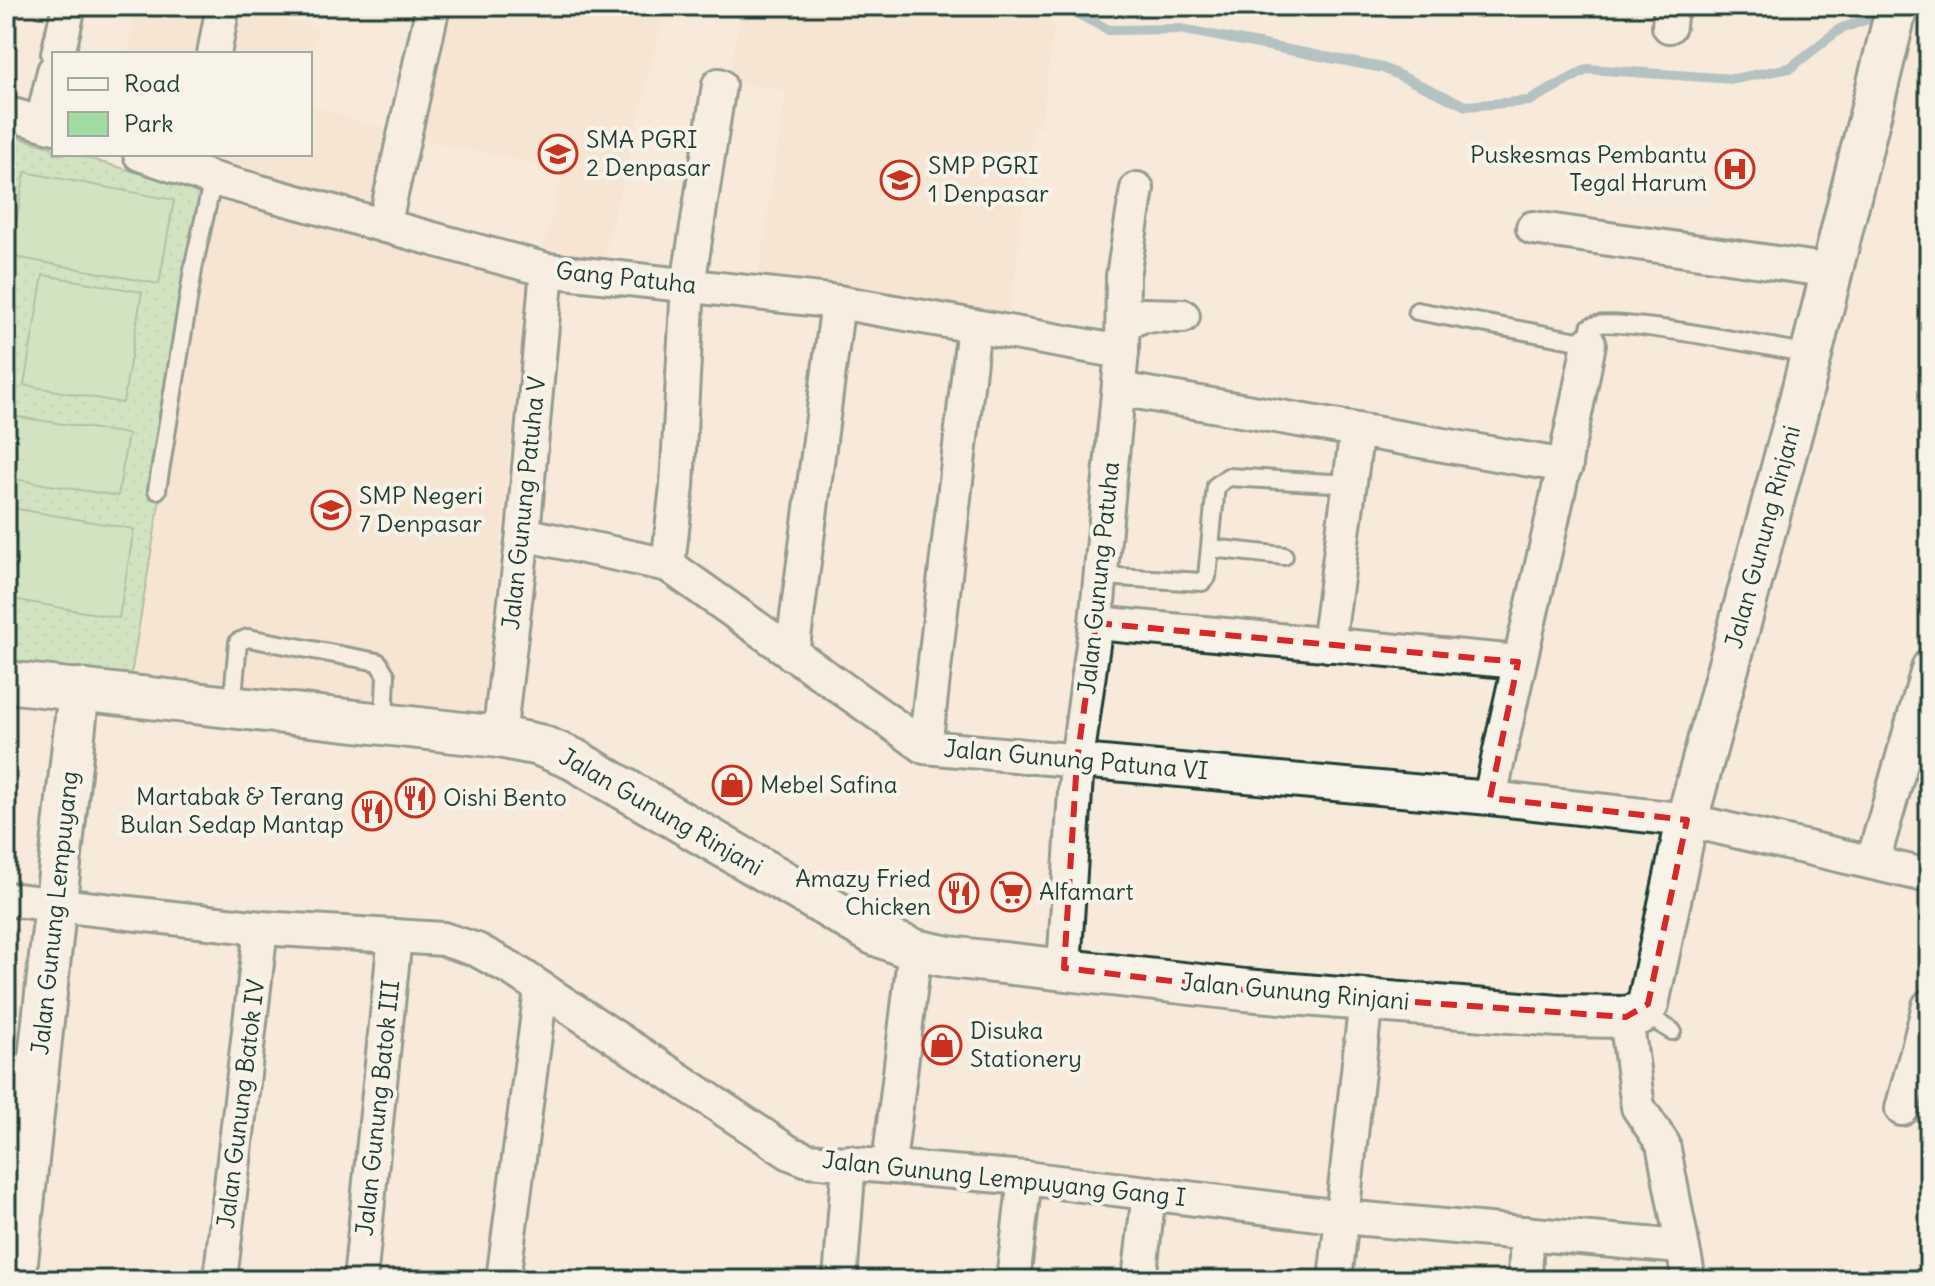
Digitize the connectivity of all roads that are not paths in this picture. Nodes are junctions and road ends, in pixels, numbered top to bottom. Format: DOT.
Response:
graph roads {
  1 [pos="69,6"];
  2 [pos="223,6"];
  3 [pos="433,6"];
  4 [pos="1897,6"];
  5 [pos="58,52"];
  6 [pos="214,52"];
  7 [pos="719,85"];
  8 [pos="52,89"];
  9 [pos="6,113"];
  10 [pos="48,125"];
  11 [pos="149,156"];
  12 [pos="200,168"];
  13 [pos="1137,189"];
  14 [pos="384,226"];
  15 [pos="1533,228"];
  16 [pos="547,270"];
  17 [pos="1832,271"];
  18 [pos="688,285"];
  19 [pos="838,302"];
  20 [pos="1417,311"];
  21 [pos="1183,316"];
  22 [pos="974,326"];
  23 [pos="1124,337"];
  24 [pos="1589,343"];
  25 [pos="1812,354"];
  26 [pos="1119,389"];
  27 [pos="1357,430"];
  28 [pos="1566,466"];
  29 [pos="1349,484"];
  30 [pos="157,490"];
  31 [pos="523,534"];
  32 [pos="1211,548"];
  33 [pos="1284,556"];
  34 [pos="668,565"];
  35 [pos="1101,576"];
  36 [pos="1096,623"];
  37 [pos="1328,645"];
  38 [pos="792,654"];
  39 [pos="1518,662"];
  40 [pos="1929,666"];
  41 [pos="6,682"];
  42 [pos="79,689"];
  43 [pos="232,706"];
  44 [pos="384,723"];
  45 [pos="499,737"];
  46 [pos="925,747"];
  47 [pos="1077,760"];
  48 [pos="1490,798"];
  49 [pos="1687,820"];
  50 [pos="1873,861"];
  51 [pos="1929,876"];
  52 [pos="6,899"];
  53 [pos="57,904"];
  54 [pos="261,928"];
  55 [pos="395,936"];
  56 [pos="915,950"];
  57 [pos="1064,968"];
  58 [pos="541,990"];
  59 [pos="1366,999"];
  60 [pos="1929,1006"];
  61 [pos="1647,1020"];
  62 [pos="1902,1109"];
  63 [pos="849,1162"];
  64 [pos="889,1164"];
  65 [pos="1025,1178"];
  66 [pos="1149,1193"];
  67 [pos="1342,1217"];
  68 [pos="1527,1233"];
  69 [pos="1681,1247"];
  70 [pos="15,1280"];
  71 [pos="220,1280"];
  72 [pos="360,1280"];
  73 [pos="503,1280"];
  74 [pos="840,1280"];
  75 [pos="1013,1280"];
  76 [pos="1139,1280"];
  77 [pos="1335,1280"];
  78 [pos="1525,1280"];
  79 [pos="1689,1280"];
  1 -- 5 [label="street"];
  2 -- 6 [label="street"];
  3 -- 14 [label="street"];
  4 -- 17 [label="street, Jalan Gunung Rinjani"];
  7 -- 18 [label="street"];
  8 -- 10 [label="street"];
  9 -- 10 [label="street"];
  11 -- 12 [label="street, Gang Patuha"];
  12 -- 14 [label="street, Gang Patuha"];
  12 -- 30 [label="lane"];
  13 -- 23 [label="street, Jalan Gunung Patuha"];
  14 -- 16 [label="street, Gang Patuha"];
  15 -- 17 [label="street"];
  16 -- 18 [label="street, Gang Patuha"];
  16 -- 31 [label="street, Jalan Gunung Patuha V"];
  17 -- 25 [label="street, Jalan Gunung Rinjani"];
  18 -- 19 [label="street, Gang Patuha"];
  18 -- 34 [label="street"];
  19 -- 22 [label="street, Gang Patuha"];
  19 -- 38 [label="street"];
  20 -- 24 [label="lane"];
  21 -- 23 [label="street"];
  22 -- 23 [label="street, Gang Patuha"];
  22 -- 46 [label="street"];
  23 -- 26 [label="street, Jalan Gunung Patuha"];
  24 -- 25 [label="lane"];
  24 -- 28 [label="street"];
  25 -- 49 [label="street, Jalan Gunung Rinjani"];
  26 -- 27 [label="street"];
  26 -- 35 [label="street, Jalan Gunung Patuha"];
  27 -- 28 [label="street"];
  27 -- 29 [label="street"];
  28 -- 39 [label="street"];
  29 -- 32 [label="lane"];
  29 -- 37 [label="street"];
  31 -- 34 [label="street, Jalan Gunung Patuna VI"];
  31 -- 45 [label="street, Jalan Gunung Patuha V"];
  32 -- 33 [label="lane"];
  32 -- 35 [label="lane"];
  34 -- 38 [label="street, Jalan Gunung Patuna VI"];
  35 -- 36 [label="street, Jalan Gunung Patuha"];
  36 -- 37 [label="street"];
  36 -- 47 [label="street, Jalan Gunung Patuha"];
  37 -- 39 [label="street"];
  38 -- 46 [label="street, Jalan Gunung Patuna VI"];
  39 -- 48 [label="street"];
  40 -- 50 [label="street"];
  41 -- 42 [label="street, Jalan Gunung Rinjani"];
  42 -- 43 [label="street, Jalan Gunung Rinjani"];
  42 -- 53 [label="street, Jalan Gunung Lempuyang"];
  43 -- 44 [label="street, Jalan Gunung Rinjani"];
  43 -- 44 [label="lane"];
  44 -- 45 [label="street, Jalan Gunung Rinjani"];
  45 -- 56 [label="street, Jalan Gunung Rinjani"];
  46 -- 47 [label="street, Jalan Gunung Patuna VI"];
  47 -- 48 [label="street, Jalan Gunung Patuna VI"];
  47 -- 57 [label="street, Jalan Gunung Patuha"];
  48 -- 49 [label="street, Jalan Gunung Patuna VI"];
  49 -- 50 [label="street, Jalan Gunung Patuna VI"];
  49 -- 61 [label="street, Jalan Gunung Rinjani"];
  50 -- 51 [label="street, Jalan Gunung Patuna VI"];
  52 -- 53 [label="street, Jalan Gunung Lempuyang Gang I"];
  53 -- 54 [label="street, Jalan Gunung Lempuyang Gang I"];
  53 -- 70 [label="street, Jalan Gunung Lempuyang"];
  54 -- 55 [label="street, Jalan Gunung Lempuyang Gang I"];
  54 -- 71 [label="street, Jalan Gunung Batok IV"];
  55 -- 58 [label="street, Jalan Gunung Lempuyang Gang I"];
  55 -- 72 [label="street, Jalan Gunung Batok III"];
  56 -- 57 [label="street, Jalan Gunung Rinjani"];
  56 -- 64 [label="street"];
  57 -- 59 [label="street, Jalan Gunung Rinjani"];
  58 -- 63 [label="street, Jalan Gunung Lempuyang Gang I"];
  58 -- 73 [label="street"];
  59 -- 61 [label="street, Jalan Gunung Rinjani"];
  59 -- 67 [label="street"];
  60 -- 62 [label="street"];
  61 -- 69 [label="street"];
  63 -- 64 [label="street, Jalan Gunung Lempuyang Gang I"];
  63 -- 74 [label="street"];
  64 -- 65 [label="street, Jalan Gunung Lempuyang Gang I"];
  65 -- 66 [label="street, Jalan Gunung Lempuyang Gang I"];
  65 -- 75 [label="street"];
  66 -- 67 [label="street, Jalan Gunung Lempuyang Gang I"];
  66 -- 76 [label="street"];
  67 -- 68 [label="street, Jalan Gunung Lempuyang Gang I"];
  67 -- 77 [label="street"];
  68 -- 69 [label="street, Jalan Gunung Lempuyang Gang I"];
  68 -- 78 [label="street"];
  69 -- 79 [label="street"];
}
